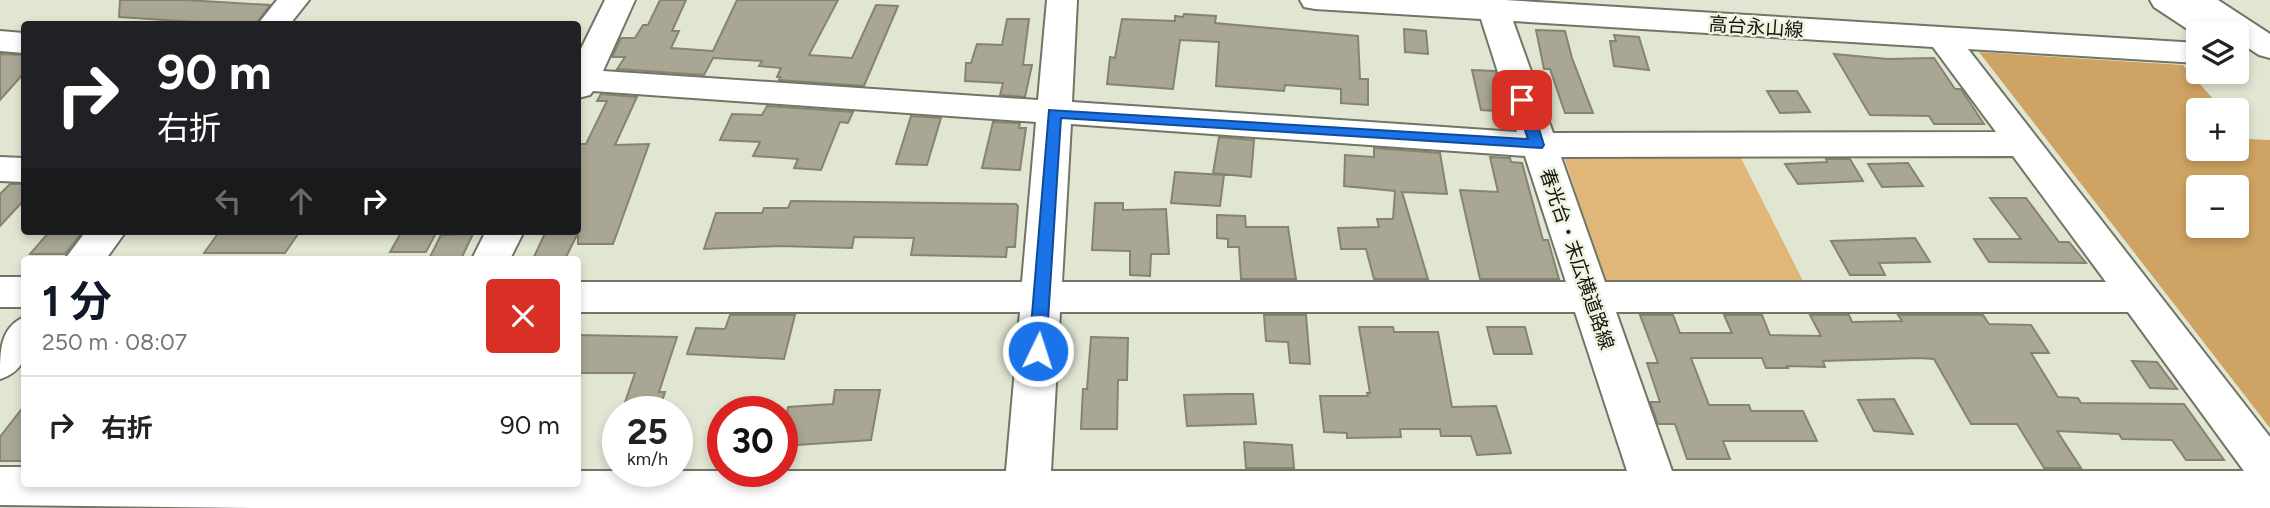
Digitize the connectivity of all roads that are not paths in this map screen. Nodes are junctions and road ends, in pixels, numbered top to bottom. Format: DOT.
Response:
graph roads {
  1 [pos="294,0"];
  2 [pos="620,0"];
  3 [pos="1062,0"];
  4 [pos="1315,0"];
  5 [pos="1832,0"];
  6 [pos="2165,0"];
  7 [pos="2197,0"];
  8 [pos="1492,5"];
  9 [pos="276,21"];
  10 [pos="2197,21"];
  11 [pos="1854,33"];
  12 [pos="1944,39"];
  13 [pos="0,41"];
  14 [pos="21,43"];
  15 [pos="2186,52"];
  16 [pos="2252,53"];
  17 [pos="581,79"];
  18 [pos="581,83"];
  19 [pos="1054,113"];
  20 [pos="2022,144"];
  21 [pos="1537,145"];
  22 [pos="0,170"];
  23 [pos="21,170"];
  24 [pos="104,235"];
  25 [pos="503,235"];
  26 [pos="86,256"];
  27 [pos="492,256"];
  28 [pos="0,292"];
  29 [pos="21,292"];
  30 [pos="1042,296"];
  31 [pos="581,297"];
  32 [pos="1591,297"];
  33 [pos="2138,297"];
  34 [pos="21,337"];
  35 [pos="0,363"];
  36 [pos="2270,471"];
  37 [pos="0,486"];
  38 [pos="21,486"];
  39 [pos="47,487"];
  40 [pos="2270,490"];
  41 [pos="378,494"];
  42 [pos="1027,498"];
  43 [pos="1659,499"];
  1 -- 9 [label="street"];
  2 -- 17 [label="street"];
  3 -- 19 [label="street"];
  4 -- 8 [label="street, 高台永山線"];
  5 -- 11 [label="street"];
  6 -- 10 [label="street"];
  7 -- 16 [label="street"];
  8 -- 11 [label="street, 高台永山線"];
  8 -- 21 [label="street, 春光台・末広横道路線"];
  11 -- 12 [label="street, 高台永山線"];
  12 -- 15 [label="street, 高台永山線"];
  12 -- 20 [label="street"];
  13 -- 14 [label="street"];
  18 -- 19 [label="street"];
  19 -- 21 [label="street"];
  19 -- 30 [label="street"];
  20 -- 21 [label="street"];
  20 -- 33 [label="street"];
  21 -- 32 [label="street, 春光台・末広横道路線"];
  22 -- 23 [label="street"];
  24 -- 26 [label="street"];
  25 -- 27 [label="street"];
  28 -- 29 [label="street"];
  30 -- 31 [label="street"];
  30 -- 32 [label="street"];
  30 -- 42 [label="street"];
  32 -- 33 [label="street"];
  32 -- 43 [label="street, 春光台・末広横道路線"];
  33 -- 36 [label="street"];
  34 -- 35 [label="street"];
  37 -- 38 [label="street"];
  39 -- 41 [label="street"];
  40 -- 43 [label="street"];
  41 -- 42 [label="street"];
  42 -- 43 [label="street"];
}
